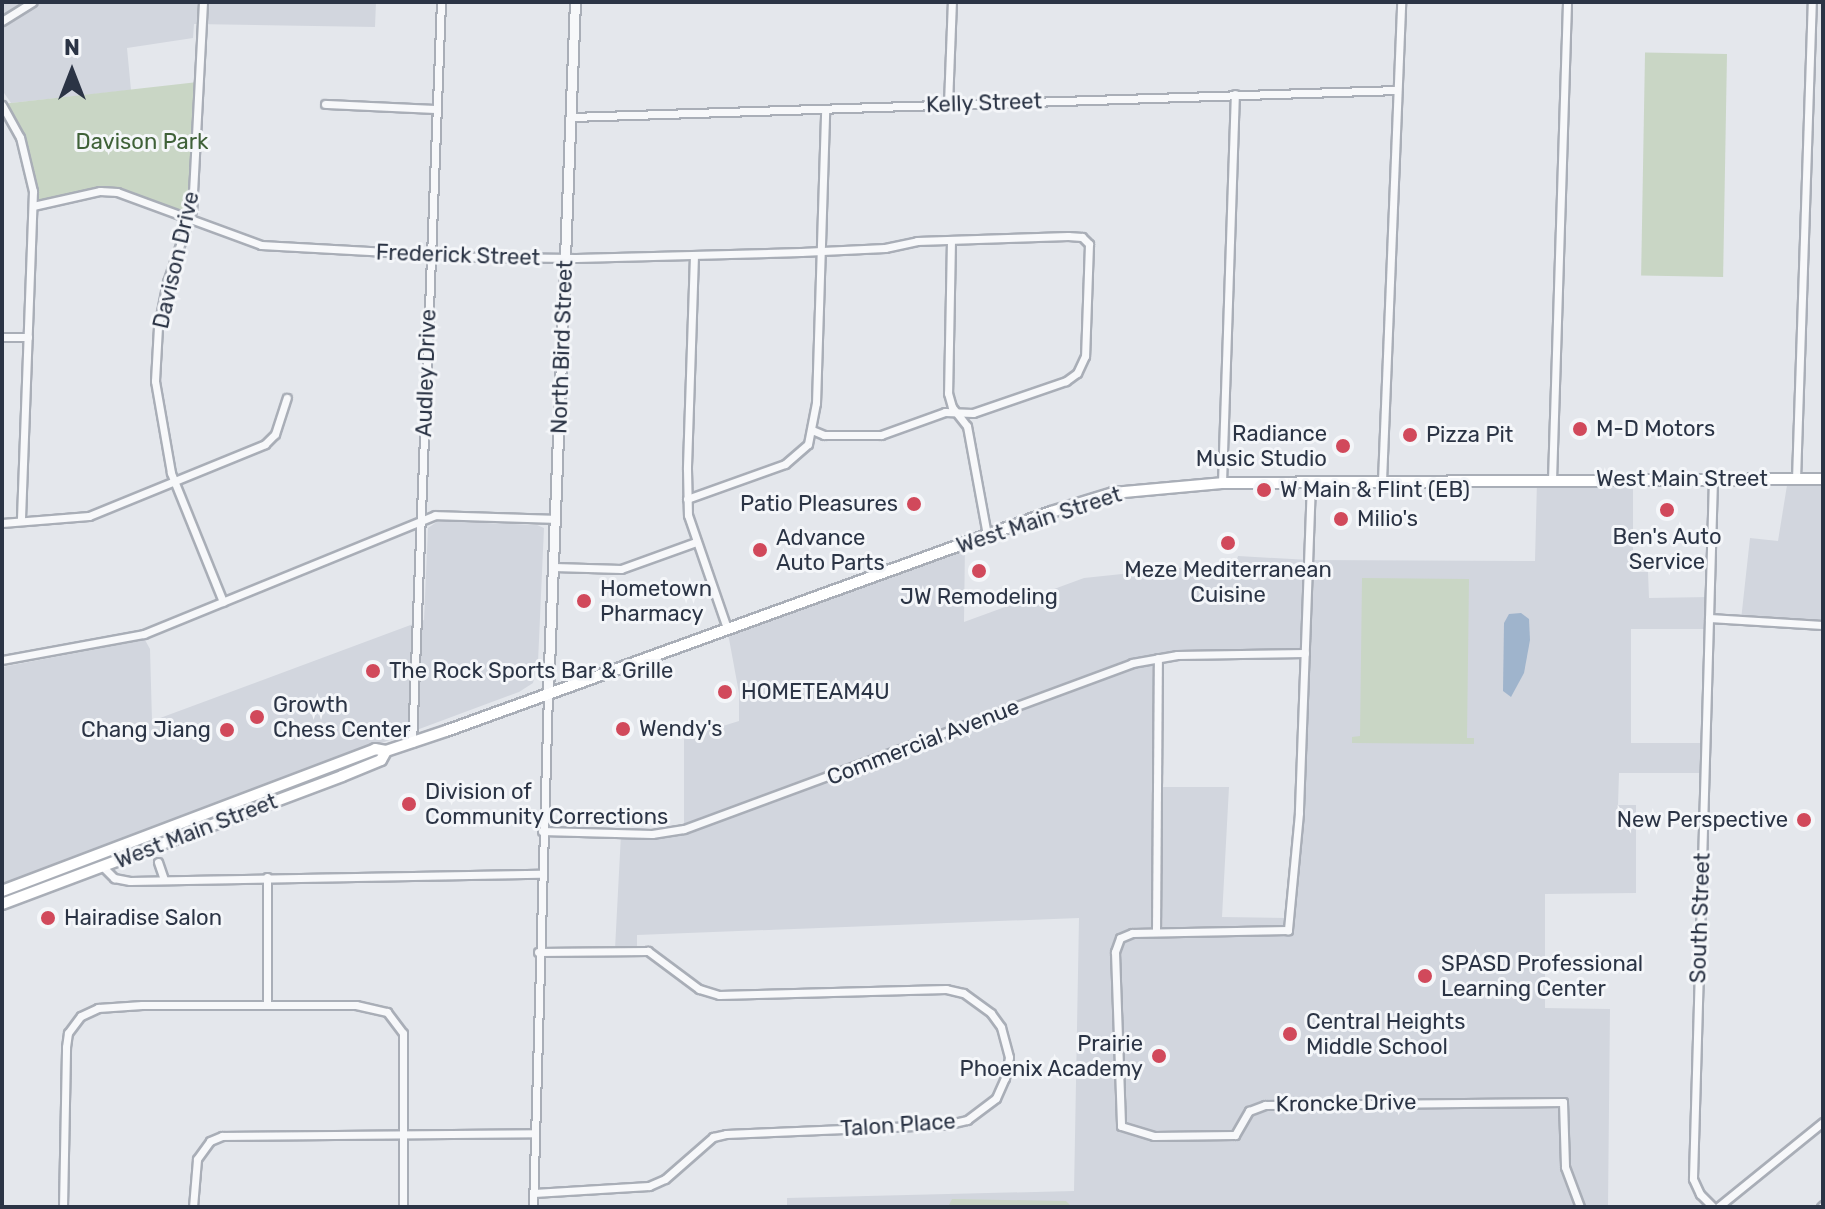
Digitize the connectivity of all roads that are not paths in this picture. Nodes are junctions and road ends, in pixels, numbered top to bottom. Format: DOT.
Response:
graph roads {
  1 [pos="32,2"];
  2 [pos="203,2"];
  3 [pos="441,2"];
  4 [pos="575,2"];
  5 [pos="952,2"];
  6 [pos="1401,2"];
  7 [pos="1567,2"];
  8 [pos="1812,2"];
  9 [pos="2,21"];
  10 [pos="1397,90"];
  11 [pos="1235,94"];
  12 [pos="325,104"];
  13 [pos="948,104"];
  14 [pos="2,105"];
  15 [pos="437,109"];
  16 [pos="825,109"];
  17 [pos="571,117"];
  18 [pos="33,206"];
  19 [pos="190,216"];
  20 [pos="951,240"];
  21 [pos="820,251"];
  22 [pos="431,254"];
  23 [pos="694,255"];
  24 [pos="565,258"];
  25 [pos="2,337"];
  26 [pos="28,337"];
  27 [pos="287,398"];
  28 [pos="959,413"];
  29 [pos="812,430"];
  30 [pos="1713,479"];
  31 [pos="1796,479"];
  32 [pos="1823,479"];
  33 [pos="1552,480"];
  34 [pos="174,481"];
  35 [pos="1382,481"];
  36 [pos="1311,482"];
  37 [pos="1222,483"];
  38 [pos="687,499"];
  39 [pos="555,519"];
  40 [pos="419,520"];
  41 [pos="21,521"];
  42 [pos="2,523"];
  43 [pos="987,535"];
  44 [pos="696,542"];
  45 [pos="554,567"];
  46 [pos="223,602"];
  47 [pos="1709,618"];
  48 [pos="1823,625"];
  49 [pos="727,628"];
  50 [pos="1305,653"];
  51 [pos="1158,658"];
  52 [pos="2,660"];
  53 [pos="548,692"];
  54 [pos="412,743"];
  55 [pos="386,751"];
  56 [pos="542,831"];
  57 [pos="158,862"];
  58 [pos="103,867"];
  59 [pos="540,874"];
  60 [pos="267,877"];
  61 [pos="164,879"];
  62 [pos="2,891"];
  63 [pos="2,904"];
  64 [pos="1156,932"];
  65 [pos="538,952"];
  66 [pos="267,1005"];
  67 [pos="1823,1122"];
  68 [pos="535,1133"];
  69 [pos="404,1134"];
  70 [pos="534,1193"];
  71 [pos="63,1207"];
  72 [pos="193,1207"];
  73 [pos="403,1207"];
  74 [pos="533,1207"];
  75 [pos="1580,1207"];
  76 [pos="1715,1207"];
  1 -- 9 [label="street"];
  2 -- 19 [label="street, Davison Drive"];
  3 -- 15 [label="street, Audley Drive"];
  4 -- 17 [label="street, North Bird Street"];
  5 -- 13 [label="street"];
  6 -- 10 [label="street"];
  7 -- 33 [label="street"];
  8 -- 31 [label="street"];
  10 -- 11 [label="street, Kelly Street"];
  10 -- 35 [label="street"];
  11 -- 13 [label="street, Kelly Street"];
  11 -- 37 [label="street"];
  12 -- 15 [label="street"];
  13 -- 16 [label="street, Kelly Street"];
  14 -- 18 [label="street"];
  15 -- 22 [label="street, Audley Drive"];
  16 -- 17 [label="street, Kelly Street"];
  16 -- 21 [label="street"];
  17 -- 24 [label="street, North Bird Street"];
  18 -- 19 [label="street, Frederick Street"];
  18 -- 26 [label="street"];
  19 -- 22 [label="street, Frederick Street"];
  19 -- 34 [label="street, Davison Drive"];
  20 -- 21 [label="street, Frederick Street"];
  20 -- 28 [label="street"];
  20 -- 28 [label="street, Frederick Street"];
  21 -- 23 [label="street, Frederick Street"];
  21 -- 29 [label="street"];
  22 -- 24 [label="street, Frederick Street"];
  22 -- 40 [label="street, Audley Drive"];
  23 -- 24 [label="street, Frederick Street"];
  23 -- 38 [label="street"];
  24 -- 39 [label="street, North Bird Street"];
  25 -- 26 [label="street"];
  26 -- 41 [label="street"];
  27 -- 34 [label="street"];
  28 -- 29 [label="street"];
  28 -- 43 [label="street"];
  29 -- 38 [label="street"];
  30 -- 31 [label="main road, West Main Street"];
  30 -- 33 [label="main road, West Main Street"];
  30 -- 47 [label="street, South Street"];
  31 -- 32 [label="main road, West Main Street"];
  33 -- 35 [label="main road, West Main Street"];
  34 -- 41 [label="street"];
  34 -- 46 [label="street, Davison Drive"];
  35 -- 36 [label="main road, West Main Street"];
  36 -- 37 [label="main road, West Main Street"];
  36 -- 50 [label="street, Kroncke Drive"];
  37 -- 43 [label="main road, West Main Street"];
  38 -- 44 [label="street"];
  39 -- 40 [label="street"];
  39 -- 45 [label="street, North Bird Street"];
  40 -- 46 [label="street"];
  40 -- 54 [label="street, Audley Drive"];
  41 -- 42 [label="street"];
  43 -- 49 [label="main road, West Main Street"];
  44 -- 45 [label="street"];
  44 -- 49 [label="street"];
  45 -- 53 [label="street, North Bird Street"];
  46 -- 52 [label="street"];
  47 -- 48 [label="street"];
  47 -- 76 [label="street, South Street"];
  49 -- 53 [label="main road, West Main Street"];
  50 -- 51 [label="street, Commercial Avenue"];
  50 -- 64 [label="street, Kroncke Drive"];
  51 -- 56 [label="street, Commercial Avenue"];
  51 -- 64 [label="street"];
  53 -- 54 [label="main road, West Main Street"];
  53 -- 56 [label="street"];
  54 -- 55 [label="main road, West Main Street"];
  55 -- 58 [label="main road, West Main Street"];
  55 -- 62 [label="main road, West Main Street"];
  56 -- 59 [label="street"];
  57 -- 61 [label="street"];
  58 -- 61 [label="street"];
  58 -- 63 [label="main road, West Main Street"];
  59 -- 60 [label="street"];
  59 -- 65 [label="street"];
  60 -- 61 [label="street"];
  60 -- 66 [label="street"];
  64 -- 75 [label="street, Kroncke Drive"];
  65 -- 68 [label="street"];
  65 -- 70 [label="street, Talon Place"];
  66 -- 69 [label="street"];
  66 -- 71 [label="street"];
  67 -- 76 [label="street"];
  68 -- 69 [label="street"];
  68 -- 70 [label="street"];
  69 -- 72 [label="street"];
  69 -- 73 [label="street"];
  70 -- 74 [label="street"];
}
